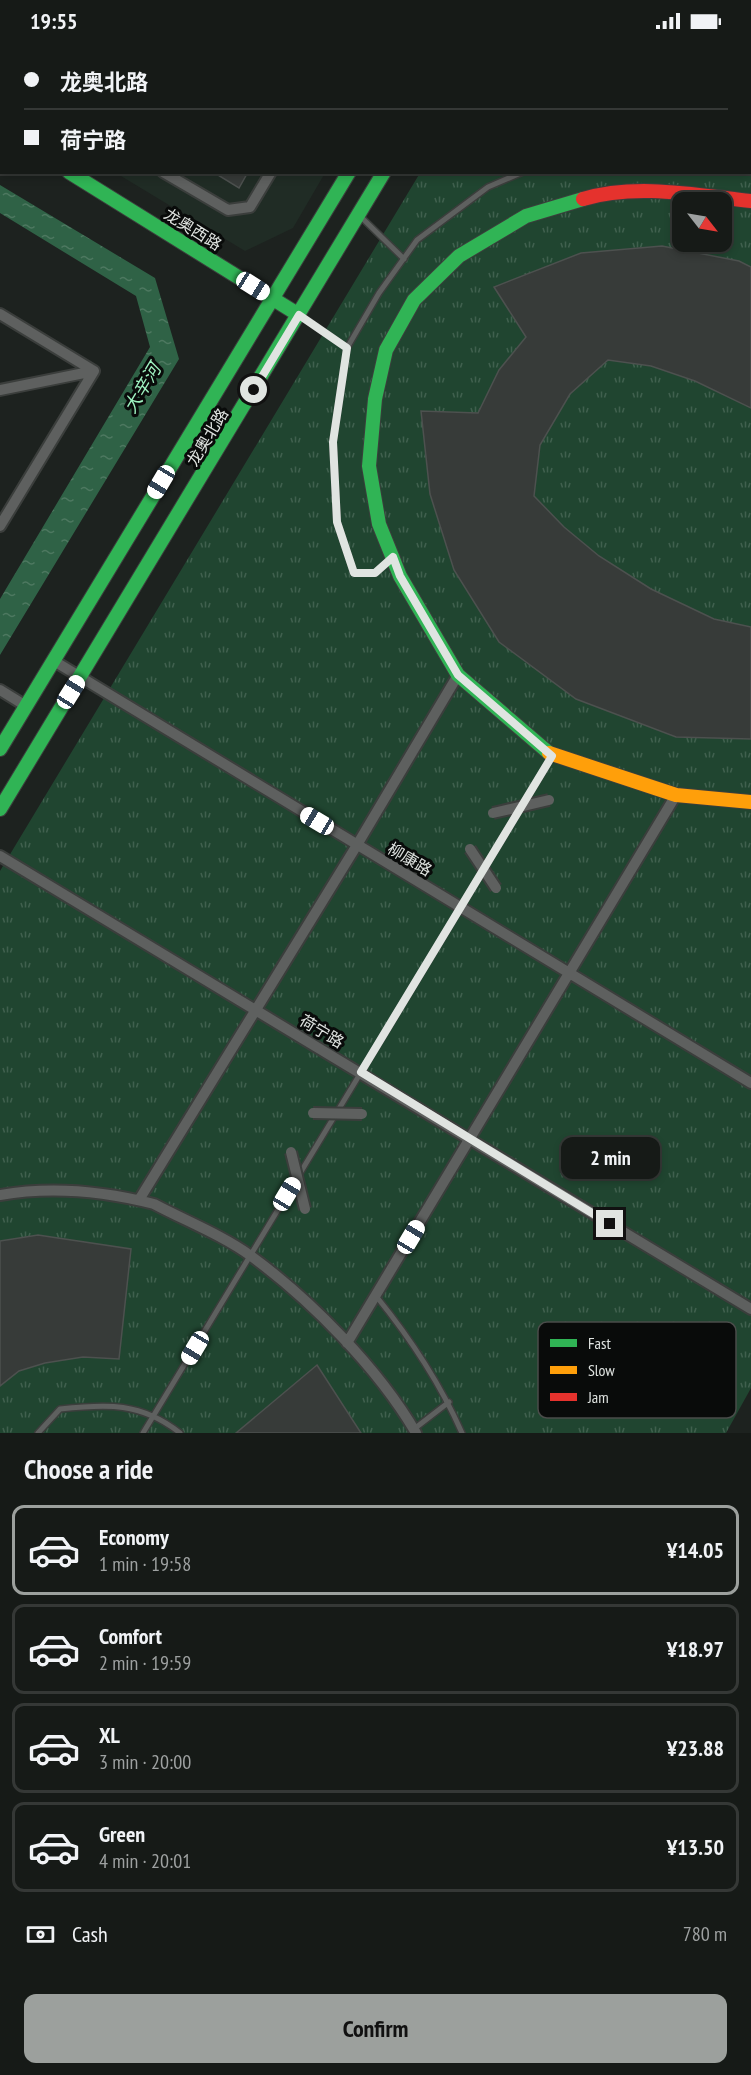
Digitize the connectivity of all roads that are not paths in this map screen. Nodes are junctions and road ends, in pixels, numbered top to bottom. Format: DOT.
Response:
graph roads {
  1 [pos="72,174"];
  2 [pos="166,174"];
  3 [pos="270,174"];
  4 [pos="348,174"];
  5 [pos="383,174"];
  6 [pos="518,174"];
  7 [pos="751,201"];
  8 [pos="359,215"];
  9 [pos="404,259"];
  10 [pos="273,299"];
  11 [pos="0,314"];
  12 [pos="299,315"];
  13 [pos="347,348"];
  14 [pos="94,371"];
  15 [pos="0,390"];
  16 [pos="0,526"];
  17 [pos="393,557"];
  18 [pos="54,661"];
  19 [pos="458,675"];
  20 [pos="80,676"];
  21 [pos="0,690"];
  22 [pos="26,706"];
  23 [pos="0,749"];
  24 [pos="552,756"];
  25 [pos="676,795"];
  26 [pos="549,800"];
  27 [pos="751,802"];
  28 [pos="0,809"];
  29 [pos="491,813"];
  30 [pos="357,845"];
  31 [pos="469,848"];
  32 [pos="0,856"];
  33 [pos="496,888"];
  34 [pos="461,907"];
  35 [pos="569,973"];
  36 [pos="255,1009"];
  37 [pos="361,1072"];
  38 [pos="751,1083"];
  39 [pos="311,1113"];
  40 [pos="362,1114"];
  41 [pos="470,1139"];
  42 [pos="291,1148"];
  43 [pos="0,1195"];
  44 [pos="138,1200"];
  45 [pos="305,1209"];
  46 [pos="250,1256"];
  47 [pos="376,1296"];
  48 [pos="751,1309"];
  49 [pos="347,1343"];
  50 [pos="449,1402"];
  51 [pos="154,1415"];
  52 [pos="415,1431"];
  53 [pos="38,1433"];
  54 [pos="143,1433"];
  55 [pos="180,1433"];
  56 [pos="462,1433"];
  1 -- 10 [label="main road, 龙奥西路"];
  2 -- 3 [label="street"];
  4 -- 10 [label="main road, 龙奥北路"];
  5 -- 8 [label="main road, 龙奥北路"];
  6 -- 9 [label="lane"];
  7 -- 17 [label="main road"];
  8 -- 9 [label="lane"];
  8 -- 12 [label="main road, 龙奥北路"];
  9 -- 13 [label="lane"];
  10 -- 12 [label="main road, 龙奥西路"];
  10 -- 18 [label="main road, 龙奥北路"];
  11 -- 14 [label="street"];
  12 -- 13 [label="lane"];
  12 -- 20 [label="main road, 龙奥北路"];
  13 -- 17 [label="lane"];
  14 -- 15 [label="street"];
  14 -- 16 [label="street"];
  17 -- 19 [label="main road"];
  18 -- 20 [label="street, 柳康路"];
  18 -- 22 [label="main road, 龙奥北路"];
  19 -- 24 [label="main road"];
  19 -- 30 [label="street"];
  20 -- 28 [label="main road, 龙奥北路"];
  20 -- 30 [label="street, 柳康路"];
  21 -- 22 [label="street"];
  22 -- 23 [label="main road, 龙奥北路"];
  24 -- 25 [label="main road"];
  24 -- 34 [label="lane"];
  25 -- 27 [label="main road"];
  25 -- 35 [label="street"];
  26 -- 29 [label="street, bridge"];
  30 -- 34 [label="street, 柳康路"];
  30 -- 36 [label="street"];
  31 -- 33 [label="street, bridge"];
  32 -- 36 [label="street, 荷宁路"];
  34 -- 35 [label="street, 柳康路"];
  34 -- 37 [label="lane"];
  35 -- 38 [label="street, 柳康路"];
  35 -- 41 [label="street"];
  36 -- 37 [label="street, 荷宁路"];
  36 -- 44 [label="street"];
  37 -- 41 [label="street, 荷宁路"];
  37 -- 46 [label="lane"];
  39 -- 40 [label="street, bridge"];
  41 -- 47 [label="street"];
  41 -- 48 [label="street, 荷宁路"];
  42 -- 45 [label="street, bridge"];
  43 -- 44 [label="street"];
  44 -- 46 [label="street"];
  46 -- 49 [label="street"];
  46 -- 51 [label="lane"];
  47 -- 49 [label="street"];
  47 -- 50 [label="lane"];
  49 -- 52 [label="street"];
  50 -- 52 [label="lane"];
  50 -- 56 [label="lane"];
  51 -- 53 [label="lane"];
  51 -- 54 [label="lane"];
  51 -- 55 [label="lane"];
}
